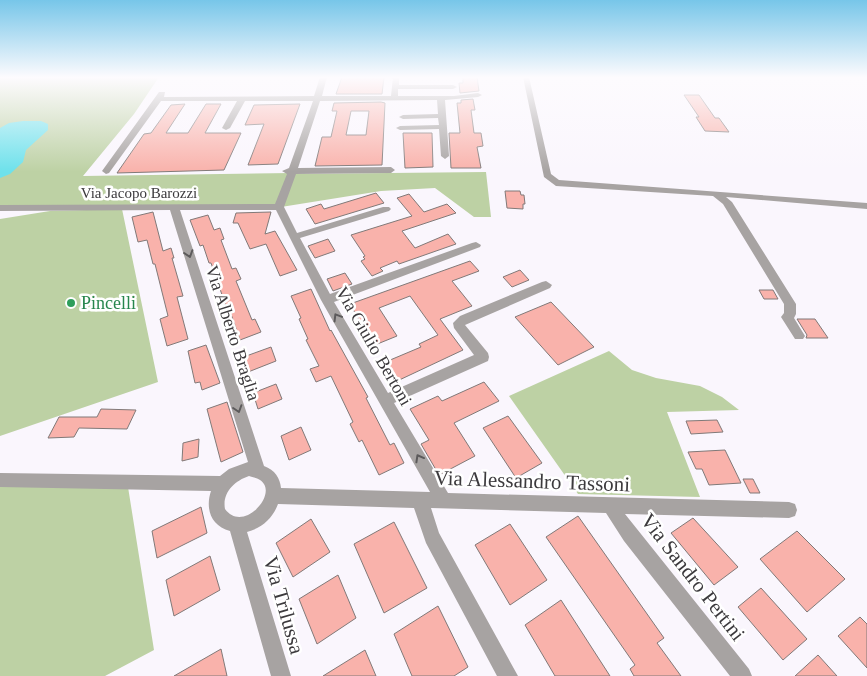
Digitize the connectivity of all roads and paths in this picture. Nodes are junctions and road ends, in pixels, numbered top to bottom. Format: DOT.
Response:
graph roads {
  1 [pos="151,109"];
  2 [pos="236,109"];
  3 [pos="313,109"];
  4 [pos="442,109"];
  5 [pos="533,109"];
  6 [pos="442,116"];
  7 [pos="404,117"];
  8 [pos="443,127"];
  9 [pos="226,128"];
  10 [pos="400,128"];
  11 [pos="445,156"];
  12 [pos="106,170"];
  13 [pos="392,170"];
  14 [pos="290,171"];
  15 [pos="711,192"];
  16 [pos="867,206"];
  17 [pos="279,207"];
  18 [pos="0,208"];
  19 [pos="174,208"];
  20 [pos="386,209"];
  21 [pos="294,237"];
  22 [pos="476,245"];
  23 [pos="546,285"];
  24 [pos="326,300"];
  25 [pos="799,336"];
  26 [pos="386,400"];
  27 [pos="258,470"];
  28 [pos="0,480"];
  29 [pos="220,489"];
  30 [pos="274,496"];
  31 [pos="420,500"];
  32 [pos="442,500"];
  33 [pos="610,505"];
  34 [pos="789,510"];
  35 [pos="242,525"];
  36 [pos="281,676"];
  37 [pos="508,676"];
  38 [pos="742,676"];
  1 -- 12 [label="street"];
  2 -- 9 [label="street"];
  3 -- 14 [label="street"];
  4 -- 6 [label="street"];
  5 -- 15 [label="street"];
  6 -- 7 [label="street"];
  6 -- 8 [label="street"];
  8 -- 10 [label="street"];
  8 -- 11 [label="street"];
  13 -- 14 [label="street"];
  14 -- 17 [label="street"];
  15 -- 16 [label="street"];
  15 -- 25 [label="street"];
  17 -- 19 [label="street, Via Jacopo Barozzi"];
  17 -- 21 [label="street, Via Giulio Bertoni"];
  18 -- 19 [label="street, Via Jacopo Barozzi"];
  19 -- 27 [label="street, Via Alberto Braglia, one-way"];
  20 -- 21 [label="street"];
  21 -- 24 [label="street, Via Giulio Bertoni"];
  22 -- 24 [label="street"];
  23 -- 26 [label="street"];
  26 -- 24 [label="street, Via Giulio Bertoni, one-way"];
  32 -- 26 [label="street, Via Giulio Bertoni, one-way"];
  27 -- 29 [label="street"];
  27 -- 30 [label="street"];
  28 -- 29 [label="street"];
  29 -- 35 [label="street"];
  30 -- 31 [label="street, Via Alessandro Tassoni"];
  30 -- 35 [label="street"];
  31 -- 32 [label="street, Via Alessandro Tassoni"];
  31 -- 37 [label="street"];
  32 -- 33 [label="street, Via Alessandro Tassoni"];
  33 -- 34 [label="street, Via Alessandro Tassoni"];
  33 -- 38 [label="street, Via Sandro Pertini"];
  35 -- 36 [label="street, Via Trilussa"];
}
